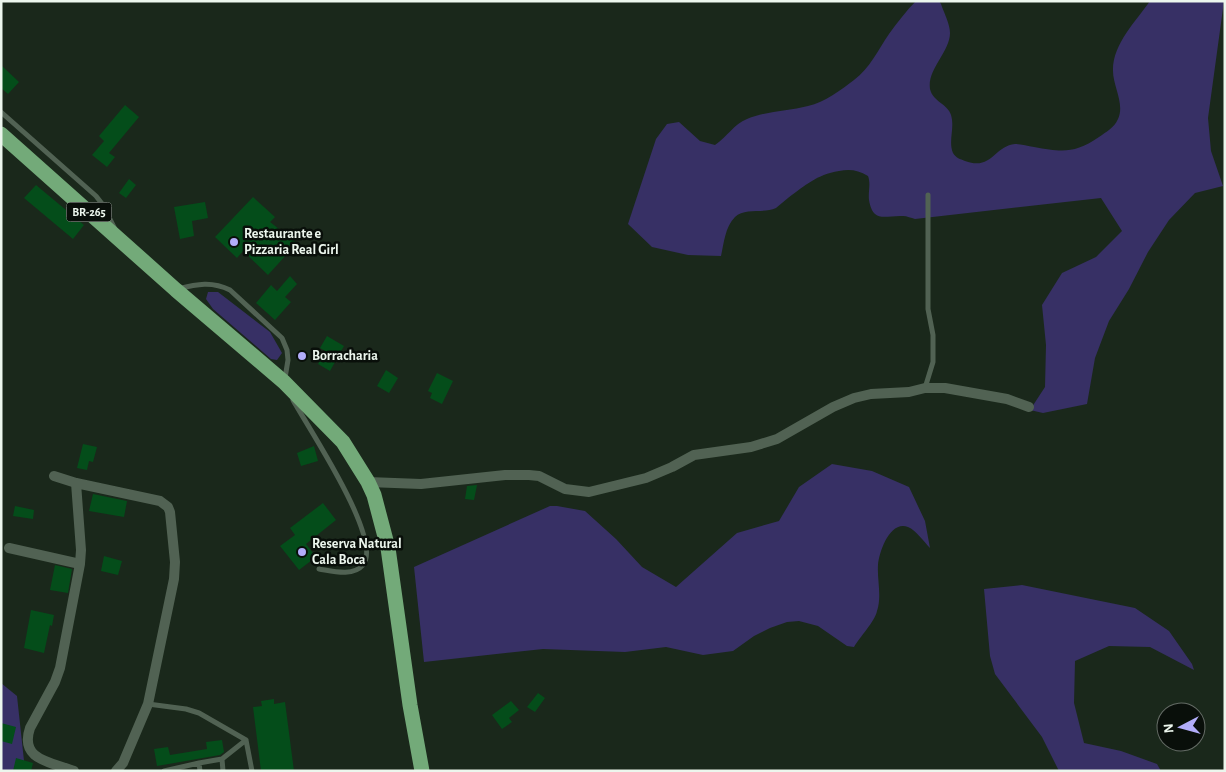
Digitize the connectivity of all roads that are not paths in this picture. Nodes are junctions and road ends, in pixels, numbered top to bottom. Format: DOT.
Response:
graph roads {
  1 [pos="1,112"];
  2 [pos="1,134"];
  3 [pos="928,195"];
  4 [pos="121,241"];
  5 [pos="176,290"];
  6 [pos="284,382"];
  7 [pos="926,388"];
  8 [pos="1029,407"];
  9 [pos="54,476"];
  10 [pos="368,482"];
  11 [pos="76,483"];
  12 [pos="9,548"];
  13 [pos="80,564"];
  14 [pos="319,569"];
  15 [pos="148,704"];
  16 [pos="246,740"];
  17 [pos="222,759"];
  18 [pos="199,763"];
  19 [pos="181,769"];
  20 [pos="74,771"];
  21 [pos="116,771"];
  22 [pos="164,771"];
  23 [pos="200,771"];
  24 [pos="223,771"];
  25 [pos="252,771"];
  26 [pos="422,771"];
  1 -- 4 [label="lane"];
  2 -- 4 [label="highway, BR-265"];
  3 -- 7 [label="lane"];
  4 -- 5 [label="highway, BR-265"];
  5 -- 6 [label="highway, BR-265"];
  5 -- 6 [label="lane"];
  6 -- 10 [label="highway, BR-265"];
  6 -- 14 [label="lane"];
  7 -- 8 [label="street"];
  7 -- 10 [label="street"];
  9 -- 11 [label="street"];
  10 -- 26 [label="highway, BR-265"];
  11 -- 13 [label="street"];
  11 -- 15 [label="street"];
  12 -- 13 [label="street"];
  13 -- 20 [label="street"];
  15 -- 16 [label="lane"];
  15 -- 21 [label="street"];
  16 -- 17 [label="lane"];
  16 -- 25 [label="lane"];
  17 -- 18 [label="lane"];
  17 -- 24 [label="lane"];
  18 -- 19 [label="lane"];
  18 -- 23 [label="lane"];
  19 -- 22 [label="lane"];
}
